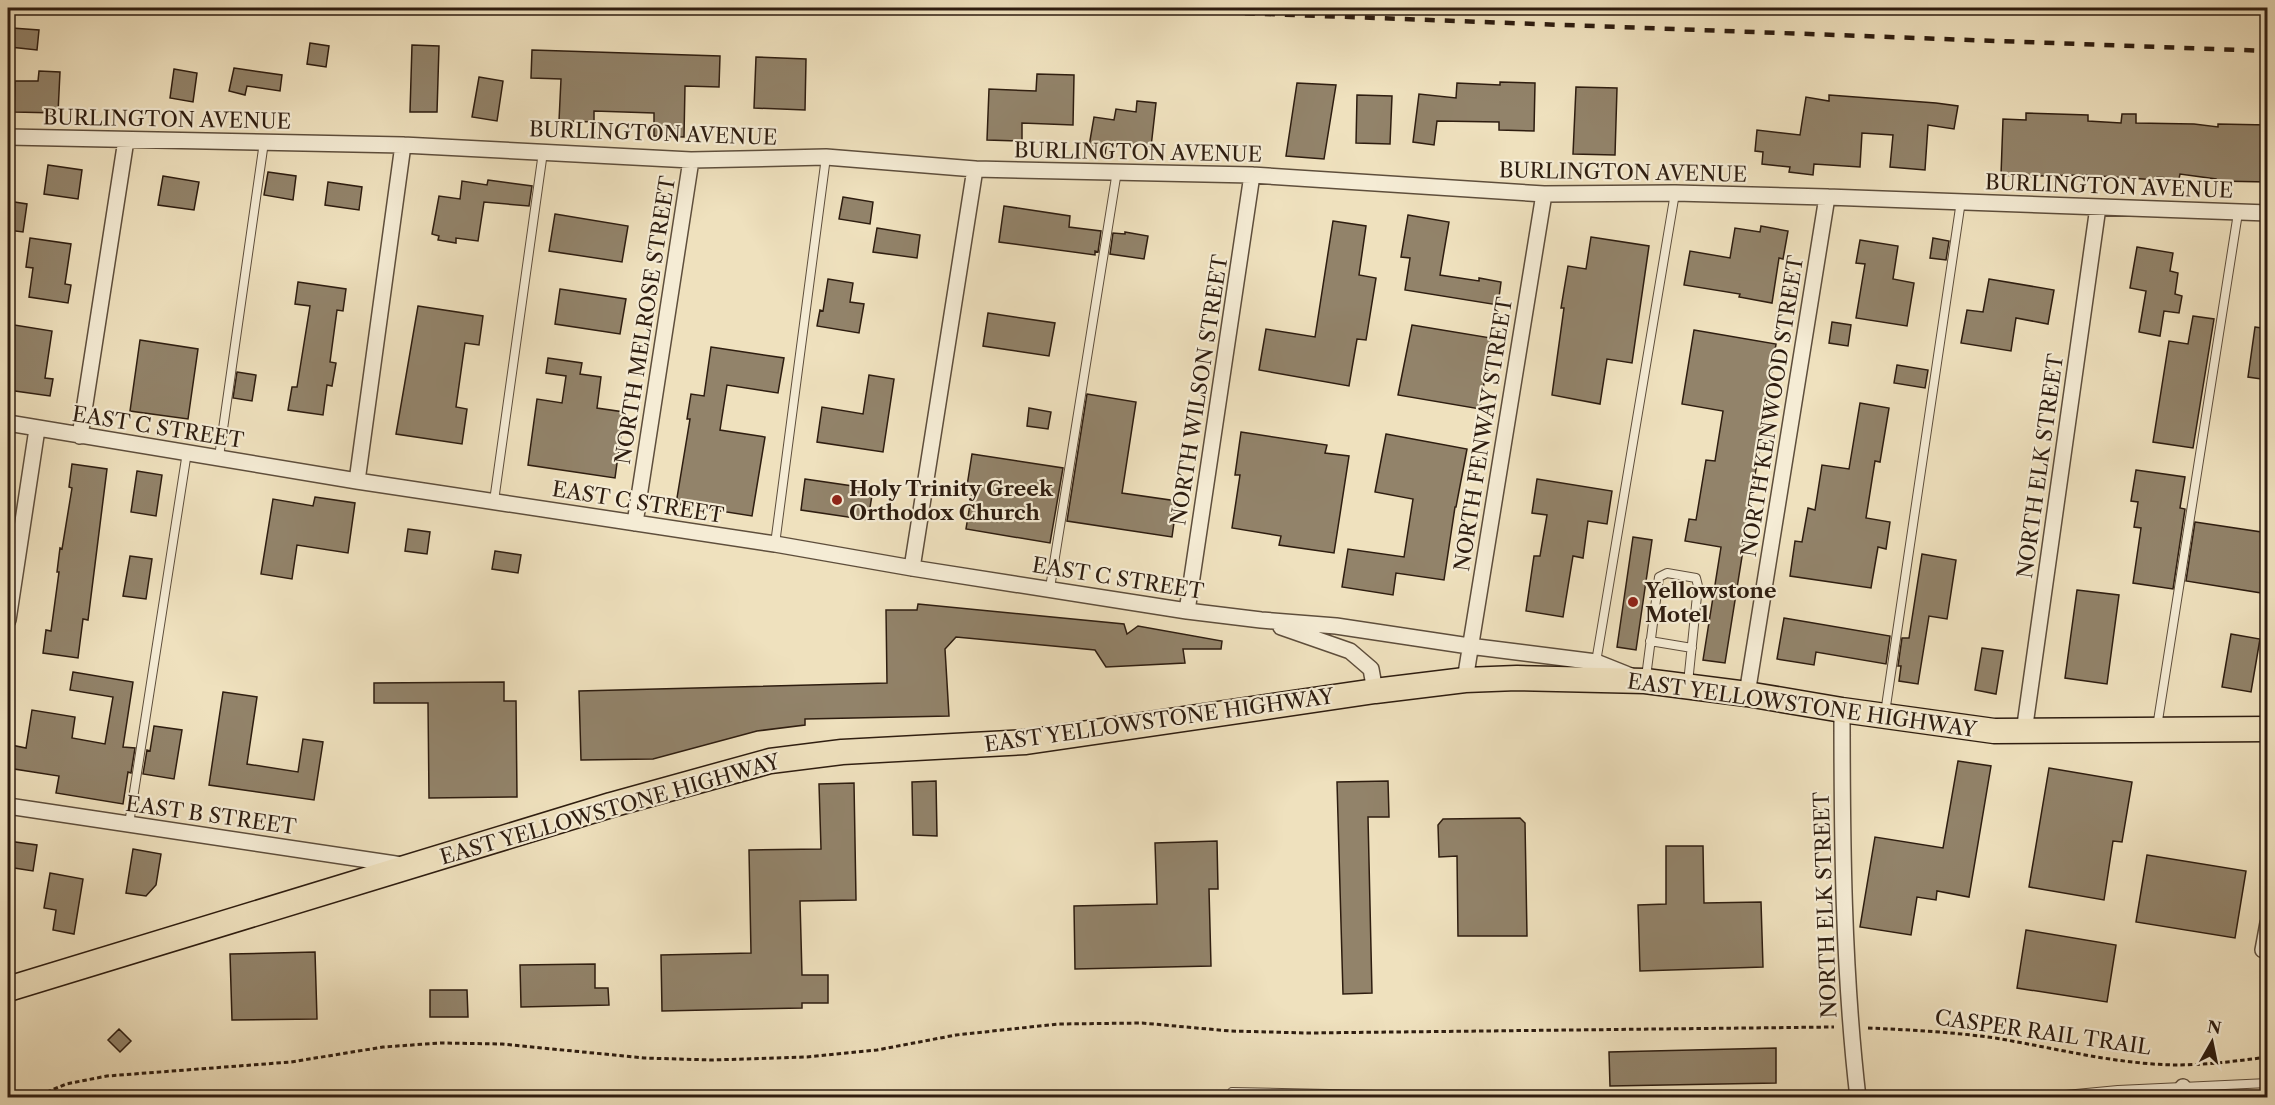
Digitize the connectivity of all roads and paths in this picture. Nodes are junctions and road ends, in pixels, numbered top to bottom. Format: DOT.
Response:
graph roads {
  1 [pos="8,137"];
  2 [pos="126,140"];
  3 [pos="264,142"];
  4 [pos="403,145"];
  5 [pos="543,152"];
  6 [pos="826,157"];
  7 [pos="691,160"];
  8 [pos="975,169"];
  9 [pos="1117,171"];
  10 [pos="1252,175"];
  11 [pos="1675,193"];
  12 [pos="1544,194"];
  13 [pos="1827,196"];
  14 [pos="1960,201"];
  15 [pos="2098,207"];
  16 [pos="2238,213"];
  17 [pos="2268,213"];
  18 [pos="8,423"];
  19 [pos="37,429"];
  20 [pos="80,436"];
  21 [pos="187,452"];
  22 [pos="219,457"];
  23 [pos="357,481"];
  24 [pos="494,501"];
  25 [pos="635,523"];
  26 [pos="775,544"];
  27 [pos="912,568"];
  28 [pos="1050,588"];
  29 [pos="1187,611"];
  30 [pos="8,620"];
  31 [pos="1262,620"];
  32 [pos="1650,641"];
  33 [pos="1469,646"];
  34 [pos="1692,648"];
  35 [pos="1596,662"];
  36 [pos="1465,680"];
  37 [pos="1645,681"];
  38 [pos="1688,687"];
  39 [pos="1375,691"];
  40 [pos="1747,694"];
  41 [pos="1842,710"];
  42 [pos="1885,716"];
  43 [pos="2268,729"];
  44 [pos="2156,730"];
  45 [pos="2024,732"];
  46 [pos="8,806"];
  47 [pos="129,824"];
  48 [pos="409,866"];
  49 [pos="2268,923"];
  50 [pos="2263,950"];
  51 [pos="8,988"];
  52 [pos="1849,1027"];
  53 [pos="2268,1057"];
  54 [pos="2268,1083"];
  55 [pos="2182,1092"];
  56 [pos="33,1098"];
  57 [pos="1232,1098"];
  58 [pos="1520,1098"];
  59 [pos="1857,1098"];
  60 [pos="2034,1098"];
  1 -- 2 [label="street, BURLINGTON AVENUE"];
  2 -- 3 [label="street, BURLINGTON AVENUE"];
  2 -- 20 [label="street"];
  3 -- 4 [label="street, BURLINGTON AVENUE"];
  3 -- 22 [label="lane"];
  4 -- 5 [label="street, BURLINGTON AVENUE"];
  4 -- 23 [label="street"];
  5 -- 7 [label="street, BURLINGTON AVENUE"];
  5 -- 24 [label="lane"];
  6 -- 7 [label="street, BURLINGTON AVENUE"];
  6 -- 8 [label="street, BURLINGTON AVENUE"];
  6 -- 26 [label="lane"];
  7 -- 25 [label="street, NORTH MELROSE STREET"];
  8 -- 9 [label="street, BURLINGTON AVENUE"];
  8 -- 27 [label="street"];
  9 -- 10 [label="street, BURLINGTON AVENUE"];
  9 -- 28 [label="lane"];
  10 -- 12 [label="street, BURLINGTON AVENUE"];
  10 -- 29 [label="street, NORTH WILSON STREET"];
  11 -- 12 [label="street, BURLINGTON AVENUE"];
  11 -- 13 [label="street, BURLINGTON AVENUE"];
  11 -- 35 [label="lane"];
  12 -- 33 [label="street, NORTH FENWAY STREET"];
  13 -- 14 [label="street, BURLINGTON AVENUE"];
  13 -- 40 [label="street, NORTH KENWOOD STREET"];
  14 -- 15 [label="street, BURLINGTON AVENUE"];
  14 -- 42 [label="lane"];
  15 -- 16 [label="street, BURLINGTON AVENUE"];
  15 -- 45 [label="street, NORTH ELK STREET"];
  16 -- 17 [label="street, BURLINGTON AVENUE"];
  16 -- 44 [label="lane"];
  18 -- 19 [label="street, EAST C STREET"];
  19 -- 20 [label="street, EAST C STREET"];
  19 -- 30 [label="street"];
  20 -- 21 [label="street, EAST C STREET"];
  21 -- 22 [label="street, EAST C STREET"];
  21 -- 47 [label="lane"];
  22 -- 23 [label="street, EAST C STREET"];
  23 -- 24 [label="street, EAST C STREET"];
  24 -- 25 [label="street, EAST C STREET"];
  25 -- 26 [label="street, EAST C STREET"];
  26 -- 27 [label="street, EAST C STREET"];
  27 -- 28 [label="street, EAST C STREET"];
  28 -- 29 [label="street, EAST C STREET"];
  29 -- 31 [label="street, EAST C STREET"];
  31 -- 33 [label="street, EAST C STREET"];
  31 -- 39 [label="street, EAST C STREET"];
  32 -- 34 [label="lane"];
  32 -- 34 [label="lane"];
  32 -- 37 [label="lane"];
  33 -- 35 [label="street, EAST C STREET"];
  33 -- 36 [label="street, NORTH FENWAY STREET"];
  34 -- 38 [label="lane"];
  35 -- 37 [label="street, EAST C STREET"];
  36 -- 37 [label="main road, EAST YELLOWSTONE HIGHWAY"];
  36 -- 39 [label="main road, EAST YELLOWSTONE HIGHWAY"];
  37 -- 38 [label="main road, EAST YELLOWSTONE HIGHWAY"];
  38 -- 40 [label="main road, EAST YELLOWSTONE HIGHWAY"];
  39 -- 48 [label="main road, EAST YELLOWSTONE HIGHWAY"];
  40 -- 41 [label="main road, EAST YELLOWSTONE HIGHWAY"];
  41 -- 42 [label="main road, EAST YELLOWSTONE HIGHWAY"];
  41 -- 52 [label="street, NORTH ELK STREET"];
  42 -- 45 [label="main road, EAST YELLOWSTONE HIGHWAY"];
  43 -- 44 [label="main road, EAST YELLOWSTONE HIGHWAY"];
  44 -- 45 [label="main road, EAST YELLOWSTONE HIGHWAY"];
  46 -- 47 [label="street, EAST B STREET"];
  47 -- 48 [label="street, EAST B STREET"];
  48 -- 51 [label="main road, EAST YELLOWSTONE HIGHWAY"];
  49 -- 50 [label="street"];
  52 -- 53 [label="path, CASPER RAIL TRAIL"];
  52 -- 56 [label="path, CASPER RAIL TRAIL"];
  52 -- 59 [label="street, NORTH ELK STREET"];
  54 -- 55 [label="lane"];
  55 -- 60 [label="lane"];
  57 -- 58 [label="lane"];
}
